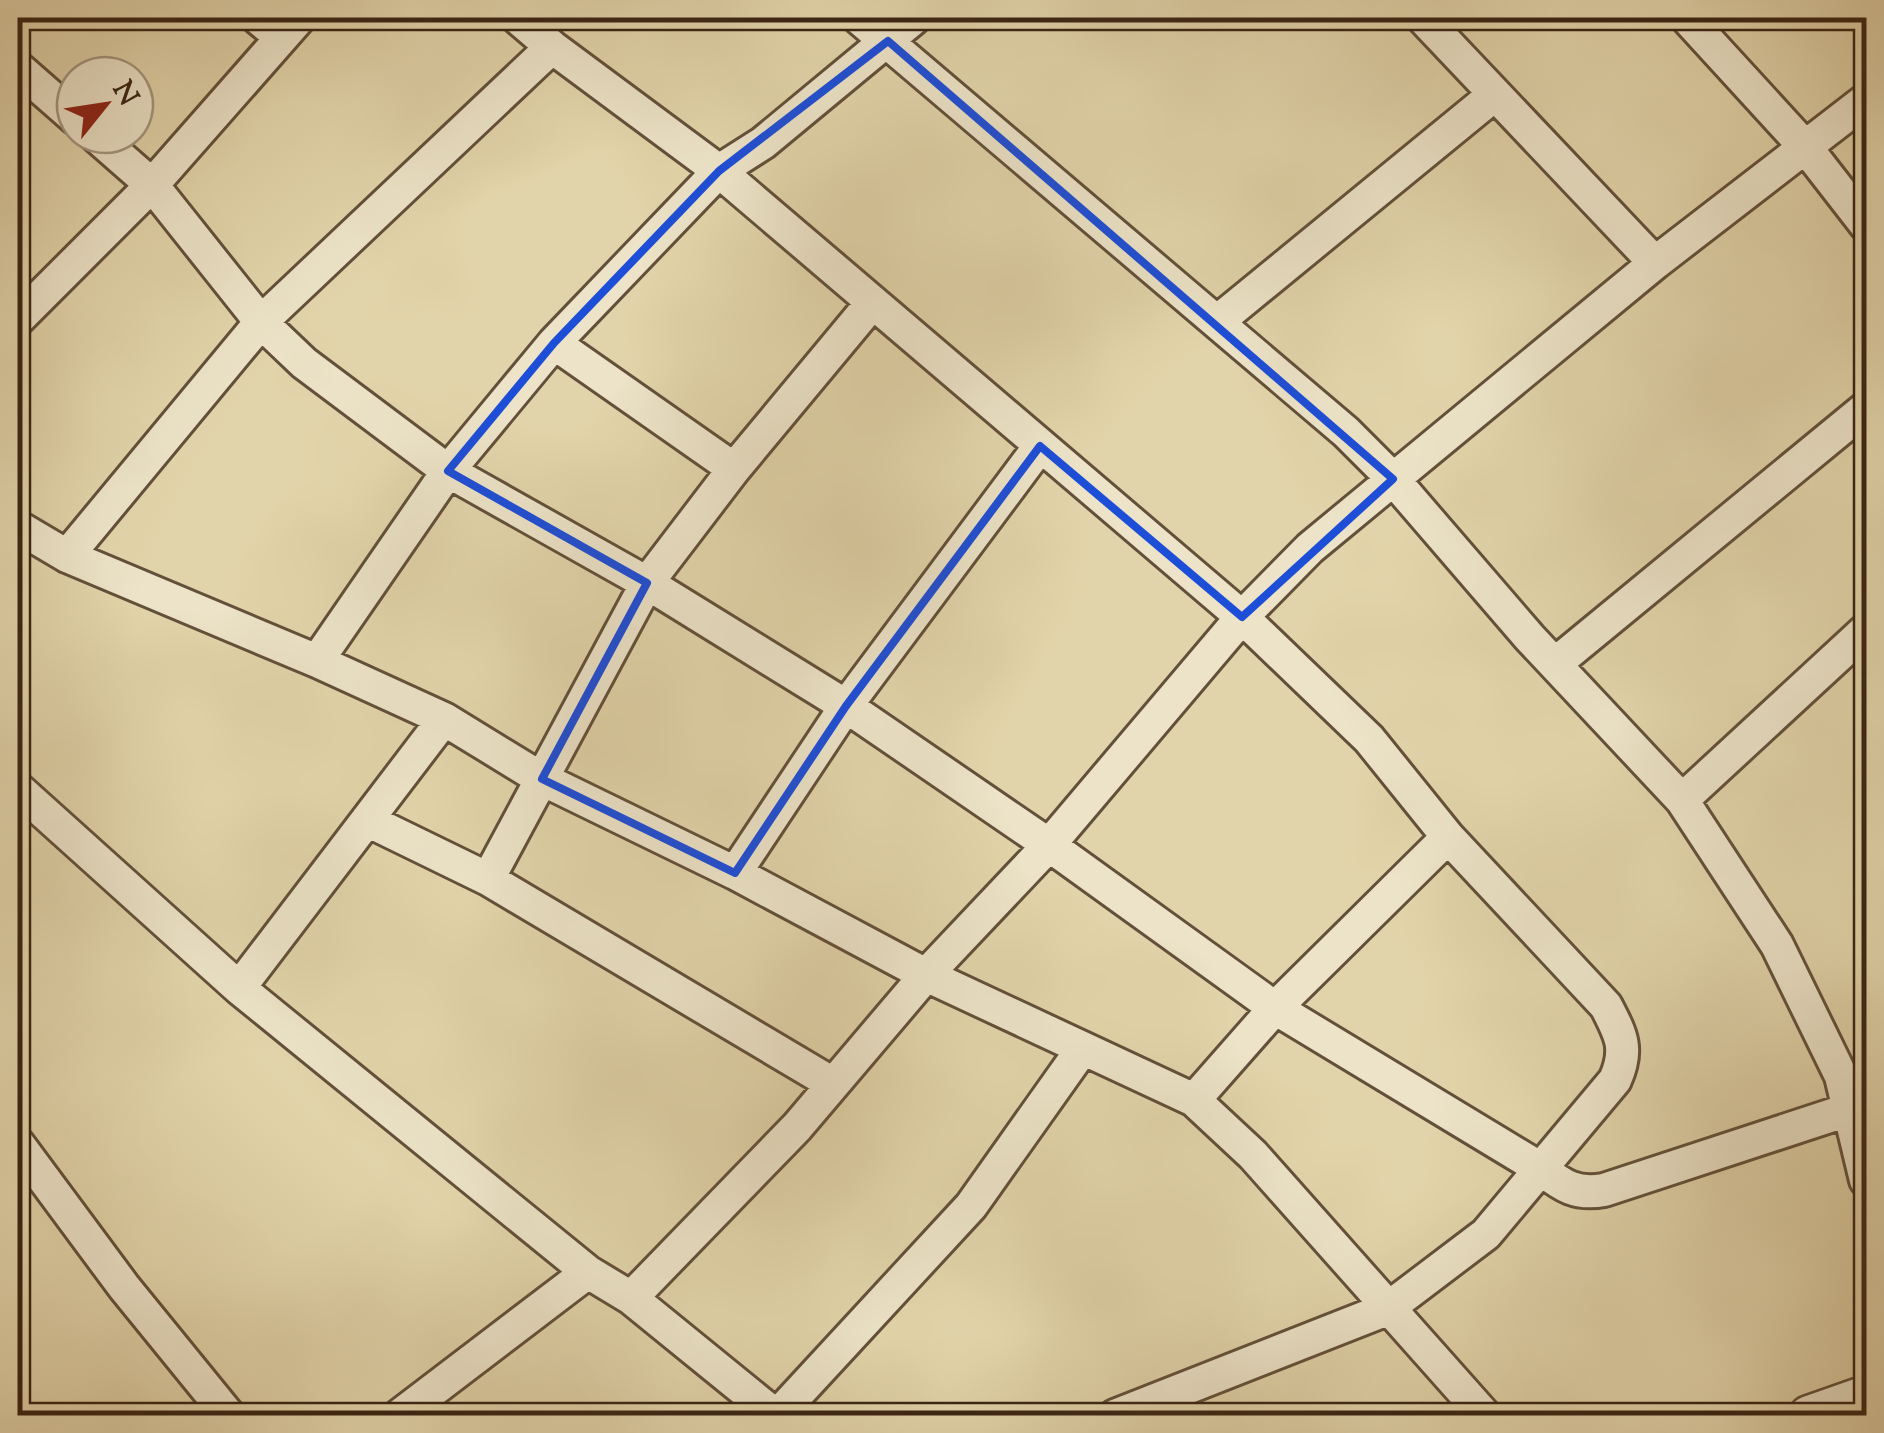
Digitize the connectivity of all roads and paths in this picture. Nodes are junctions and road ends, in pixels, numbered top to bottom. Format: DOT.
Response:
graph roads {
  1 [pos="518,18"];
  2 [pos="859,18"];
  3 [pos="914,18"];
  4 [pos="1423,18"];
  5 [pos="1687,18"];
  6 [pos="279,24"];
  7 [pos="888,41"];
  8 [pos="552,46"];
  9 [pos="18,68"];
  10 [pos="1494,95"];
  11 [pos="55,100"];
  12 [pos="1866,100"];
  13 [pos="1807,149"];
  14 [pos="118,155"];
  15 [pos="718,171"];
  16 [pos="152,185"];
  17 [pos="1866,224"];
  18 [pos="1655,263"];
  19 [pos="872,303"];
  20 [pos="18,319"];
  21 [pos="261,322"];
  22 [pos="1216,322"];
  23 [pos="554,343"];
  24 [pos="1866,408"];
  25 [pos="1040,446"];
  26 [pos="734,469"];
  27 [pos="448,471"];
  28 [pos="1393,479"];
  29 [pos="18,527"];
  30 [pos="67,556"];
  31 [pos="647,584"];
  32 [pos="1242,617"];
  33 [pos="1865,635"];
  34 [pos="317,661"];
  35 [pos="1555,664"];
  36 [pos="846,706"];
  37 [pos="444,719"];
  38 [pos="542,779"];
  39 [pos="18,789"];
  40 [pos="1682,800"];
  41 [pos="367,820"];
  42 [pos="1448,837"];
  43 [pos="1049,845"];
  44 [pos="735,873"];
  45 [pos="488,879"];
  46 [pos="926,974"];
  47 [pos="238,988"];
  48 [pos="1274,1008"];
  49 [pos="1083,1048"];
  50 [pos="834,1084"];
  51 [pos="1194,1100"];
  52 [pos="1857,1107"];
  53 [pos="18,1144"];
  54 [pos="1541,1169"];
  55 [pos="1866,1180"];
  56 [pos="588,1272"];
  57 [pos="631,1298"];
  58 [pos="1387,1309"];
  59 [pos="1866,1396"];
  60 [pos="401,1415"];
  61 [pos="229,1416"];
  62 [pos="777,1416"];
  63 [pos="1115,1416"];
  64 [pos="1485,1416"];
  65 [pos="1810,1416"];
  1 -- 8 [label="street"];
  2 -- 7 [label="street"];
  3 -- 7 [label="street"];
  4 -- 10 [label="street"];
  5 -- 13 [label="street"];
  6 -- 16 [label="street"];
  7 -- 15 [label="street"];
  7 -- 22 [label="street"];
  8 -- 15 [label="street"];
  8 -- 21 [label="street"];
  9 -- 11 [label="street"];
  10 -- 18 [label="street"];
  10 -- 22 [label="street"];
  12 -- 13 [label="street"];
  13 -- 17 [label="street"];
  13 -- 18 [label="street"];
  14 -- 16 [label="street"];
  15 -- 19 [label="street"];
  15 -- 23 [label="street"];
  16 -- 20 [label="street"];
  16 -- 21 [label="street"];
  18 -- 28 [label="street"];
  19 -- 25 [label="street"];
  19 -- 26 [label="street"];
  21 -- 27 [label="street"];
  21 -- 30 [label="street"];
  22 -- 28 [label="street"];
  23 -- 26 [label="street"];
  23 -- 27 [label="street"];
  24 -- 35 [label="street"];
  25 -- 32 [label="street"];
  25 -- 36 [label="street"];
  26 -- 31 [label="street"];
  27 -- 31 [label="street"];
  27 -- 34 [label="street"];
  28 -- 32 [label="street"];
  28 -- 35 [label="street"];
  29 -- 30 [label="street"];
  30 -- 34 [label="street"];
  31 -- 36 [label="street"];
  31 -- 38 [label="street"];
  32 -- 42 [label="street"];
  32 -- 43 [label="street"];
  33 -- 40 [label="street"];
  34 -- 37 [label="street"];
  35 -- 40 [label="street"];
  36 -- 43 [label="street"];
  36 -- 44 [label="street"];
  37 -- 38 [label="street"];
  37 -- 41 [label="street"];
  38 -- 44 [label="street"];
  38 -- 45 [label="street"];
  39 -- 47 [label="street"];
  40 -- 52 [label="street"];
  41 -- 45 [label="street"];
  41 -- 47 [label="street"];
  42 -- 48 [label="street"];
  42 -- 54 [label="street"];
  43 -- 46 [label="street"];
  43 -- 48 [label="street"];
  44 -- 46 [label="street"];
  45 -- 50 [label="street"];
  46 -- 49 [label="street"];
  46 -- 50 [label="street"];
  47 -- 56 [label="street"];
  48 -- 51 [label="street"];
  48 -- 54 [label="street"];
  49 -- 51 [label="street"];
  49 -- 62 [label="street"];
  50 -- 57 [label="street"];
  51 -- 58 [label="street"];
  52 -- 54 [label="street"];
  52 -- 55 [label="street"];
  53 -- 61 [label="street"];
  54 -- 58 [label="street"];
  56 -- 57 [label="street"];
  56 -- 60 [label="street"];
  57 -- 62 [label="street"];
  58 -- 63 [label="street"];
  58 -- 64 [label="street"];
  59 -- 65 [label="street"];
}
